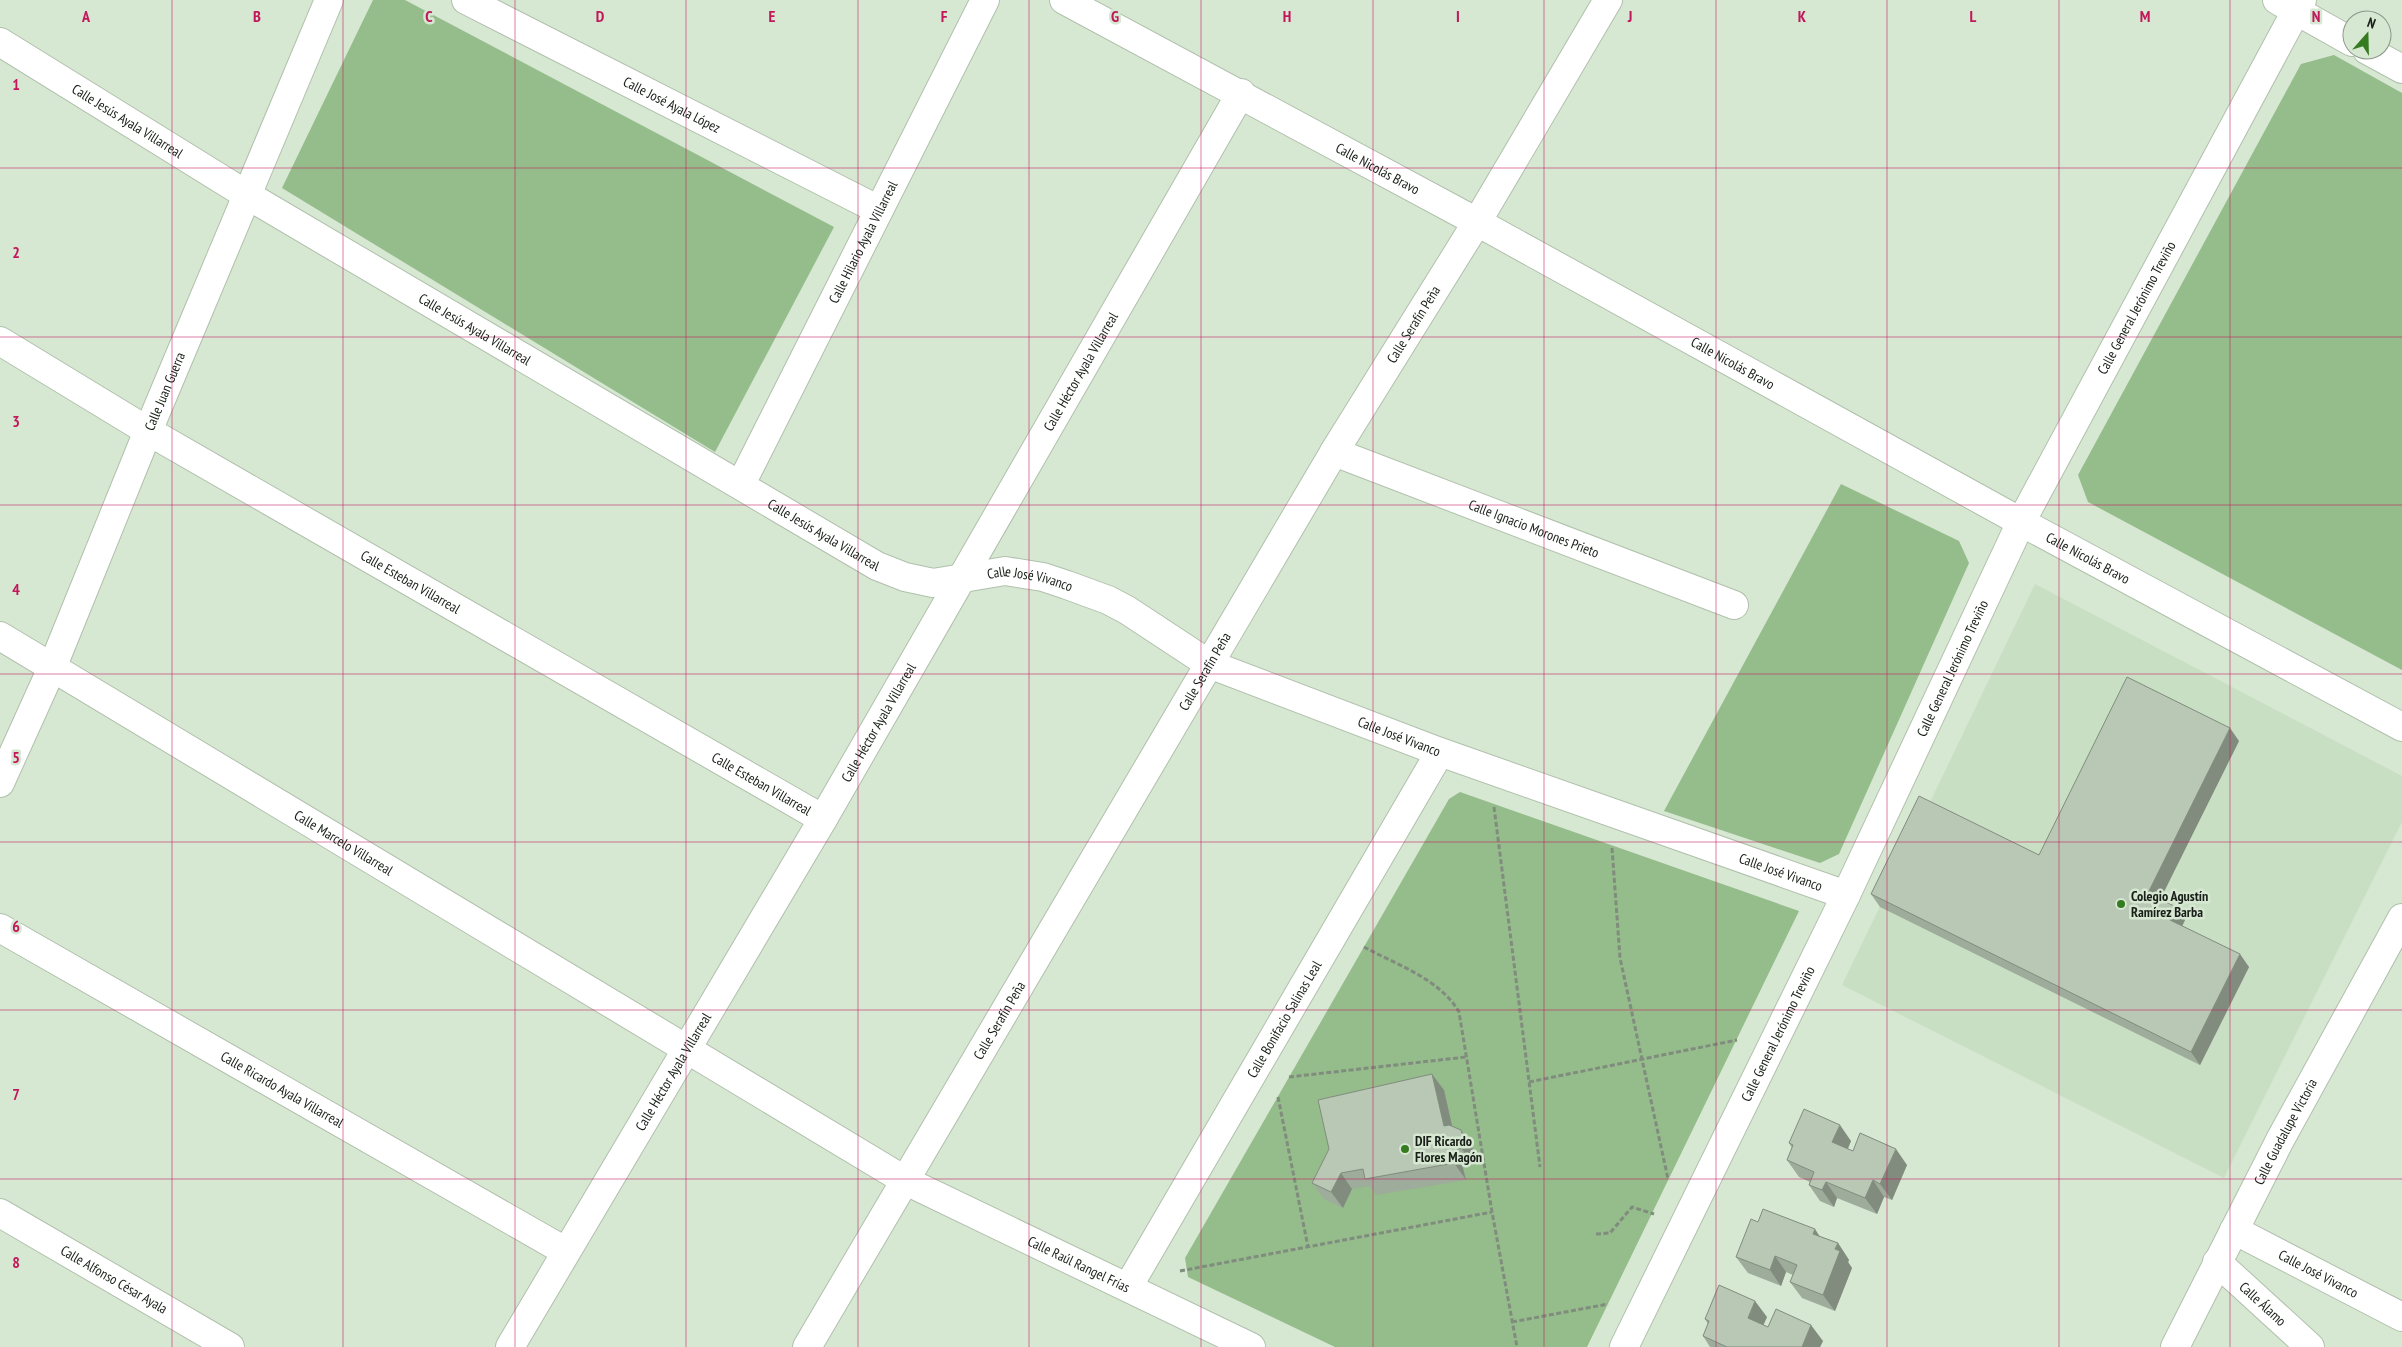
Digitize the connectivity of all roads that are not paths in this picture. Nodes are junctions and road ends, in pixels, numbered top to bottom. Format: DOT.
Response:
graph roads {
  1 [pos="329,0"];
  2 [pos="466,0"];
  3 [pos="985,0"];
  4 [pos="1064,0"];
  5 [pos="1608,0"];
  6 [pos="2292,4"];
  7 [pos="2342,36"];
  8 [pos="0,42"];
  9 [pos="2385,60"];
  10 [pos="2402,69"];
  11 [pos="1241,93"];
  12 [pos="247,195"];
  13 [pos="879,210"];
  14 [pos="1477,222"];
  15 [pos="0,341"];
  16 [pos="148,431"];
  17 [pos="1334,452"];
  18 [pos="741,484"];
  19 [pos="2021,522"];
  20 [pos="961,580"];
  21 [pos="1734,605"];
  22 [pos="0,636"];
  23 [pos="1209,664"];
  24 [pos="52,668"];
  25 [pos="2402,727"];
  26 [pos="1440,752"];
  27 [pos="0,783"];
  28 [pos="823,819"];
  29 [pos="1846,894"];
  30 [pos="2402,918"];
  31 [pos="0,928"];
  32 [pos="687,1050"];
  33 [pos="906,1181"];
  34 [pos="0,1213"];
  35 [pos="2234,1230"];
  36 [pos="565,1251"];
  37 [pos="2217,1262"];
  38 [pos="1128,1287"];
  39 [pos="2402,1317"];
  40 [pos="230,1347"];
  41 [pos="510,1347"];
  42 [pos="807,1347"];
  43 [pos="1251,1347"];
  44 [pos="1624,1347"];
  45 [pos="2174,1347"];
  46 [pos="2310,1347"];
  1 -- 12 [label="street, Calle Juan Guerra"];
  2 -- 13 [label="street, Calle José Ayala López"];
  3 -- 13 [label="street, Calle Hilario Ayala Villarreal"];
  4 -- 11 [label="street, Calle Nicolás Bravo"];
  5 -- 14 [label="street, Calle Serafín Peña"];
  6 -- 7 [label="street"];
  6 -- 19 [label="street, Calle General Jerónimo Treviño"];
  8 -- 12 [label="street, Calle Jesús Ayala Villarreal"];
  9 -- 10 [label="street"];
  11 -- 14 [label="street, Calle Nicolás Bravo"];
  11 -- 20 [label="street, Calle Héctor Ayala Villarreal"];
  12 -- 16 [label="street, Calle Juan Guerra"];
  12 -- 18 [label="street, Calle Jesús Ayala Villarreal"];
  13 -- 18 [label="street, Calle Hilario Ayala Villarreal"];
  14 -- 17 [label="street, Calle Serafín Peña"];
  14 -- 19 [label="street, Calle Nicolás Bravo"];
  15 -- 16 [label="street, Calle Esteban Villarreal"];
  16 -- 24 [label="street, Calle Juan Guerra"];
  16 -- 28 [label="street, Calle Esteban Villarreal"];
  17 -- 21 [label="street, Calle Ignacio Morones Prieto"];
  17 -- 23 [label="street, Calle Serafín Peña"];
  18 -- 20 [label="street, Calle Jesús Ayala Villarreal"];
  19 -- 25 [label="street, Calle Nicolás Bravo"];
  19 -- 29 [label="street, Calle General Jerónimo Treviño"];
  20 -- 23 [label="street, Calle José Vivanco"];
  20 -- 28 [label="street, Calle Héctor Ayala Villarreal"];
  22 -- 24 [label="street, Calle Marcelo Villarreal"];
  23 -- 26 [label="street, Calle José Vivanco"];
  23 -- 33 [label="street, Calle Serafín Peña"];
  24 -- 27 [label="street, Calle Juan Guerra"];
  24 -- 32 [label="street, Calle Marcelo Villarreal"];
  26 -- 29 [label="street, Calle José Vivanco"];
  26 -- 38 [label="street, Calle Bonifacio Salinas Leal"];
  28 -- 32 [label="street, Calle Héctor Ayala Villarreal"];
  29 -- 44 [label="street, Calle General Jerónimo Treviño"];
  30 -- 35 [label="street, Calle Guadalupe Victoria"];
  31 -- 36 [label="street, Calle Ricardo Ayala Villarreal"];
  32 -- 33 [label="street, Calle Marcelo Villarreal"];
  32 -- 36 [label="street, Calle Héctor Ayala Villarreal"];
  33 -- 38 [label="street, Calle Raúl Rangel Frías"];
  33 -- 42 [label="street, Calle Serafín Peña"];
  34 -- 40 [label="street, Calle Alfonso César Ayala"];
  35 -- 37 [label="street, Calle Guadalupe Victoria"];
  35 -- 39 [label="street, Calle José Vivanco"];
  36 -- 41 [label="street, Calle Héctor Ayala Villarreal"];
  37 -- 45 [label="street, Calle Guadalupe Victoria"];
  37 -- 46 [label="street, Calle Álamo"];
  38 -- 43 [label="street, Calle Raúl Rangel Frías"];
}
